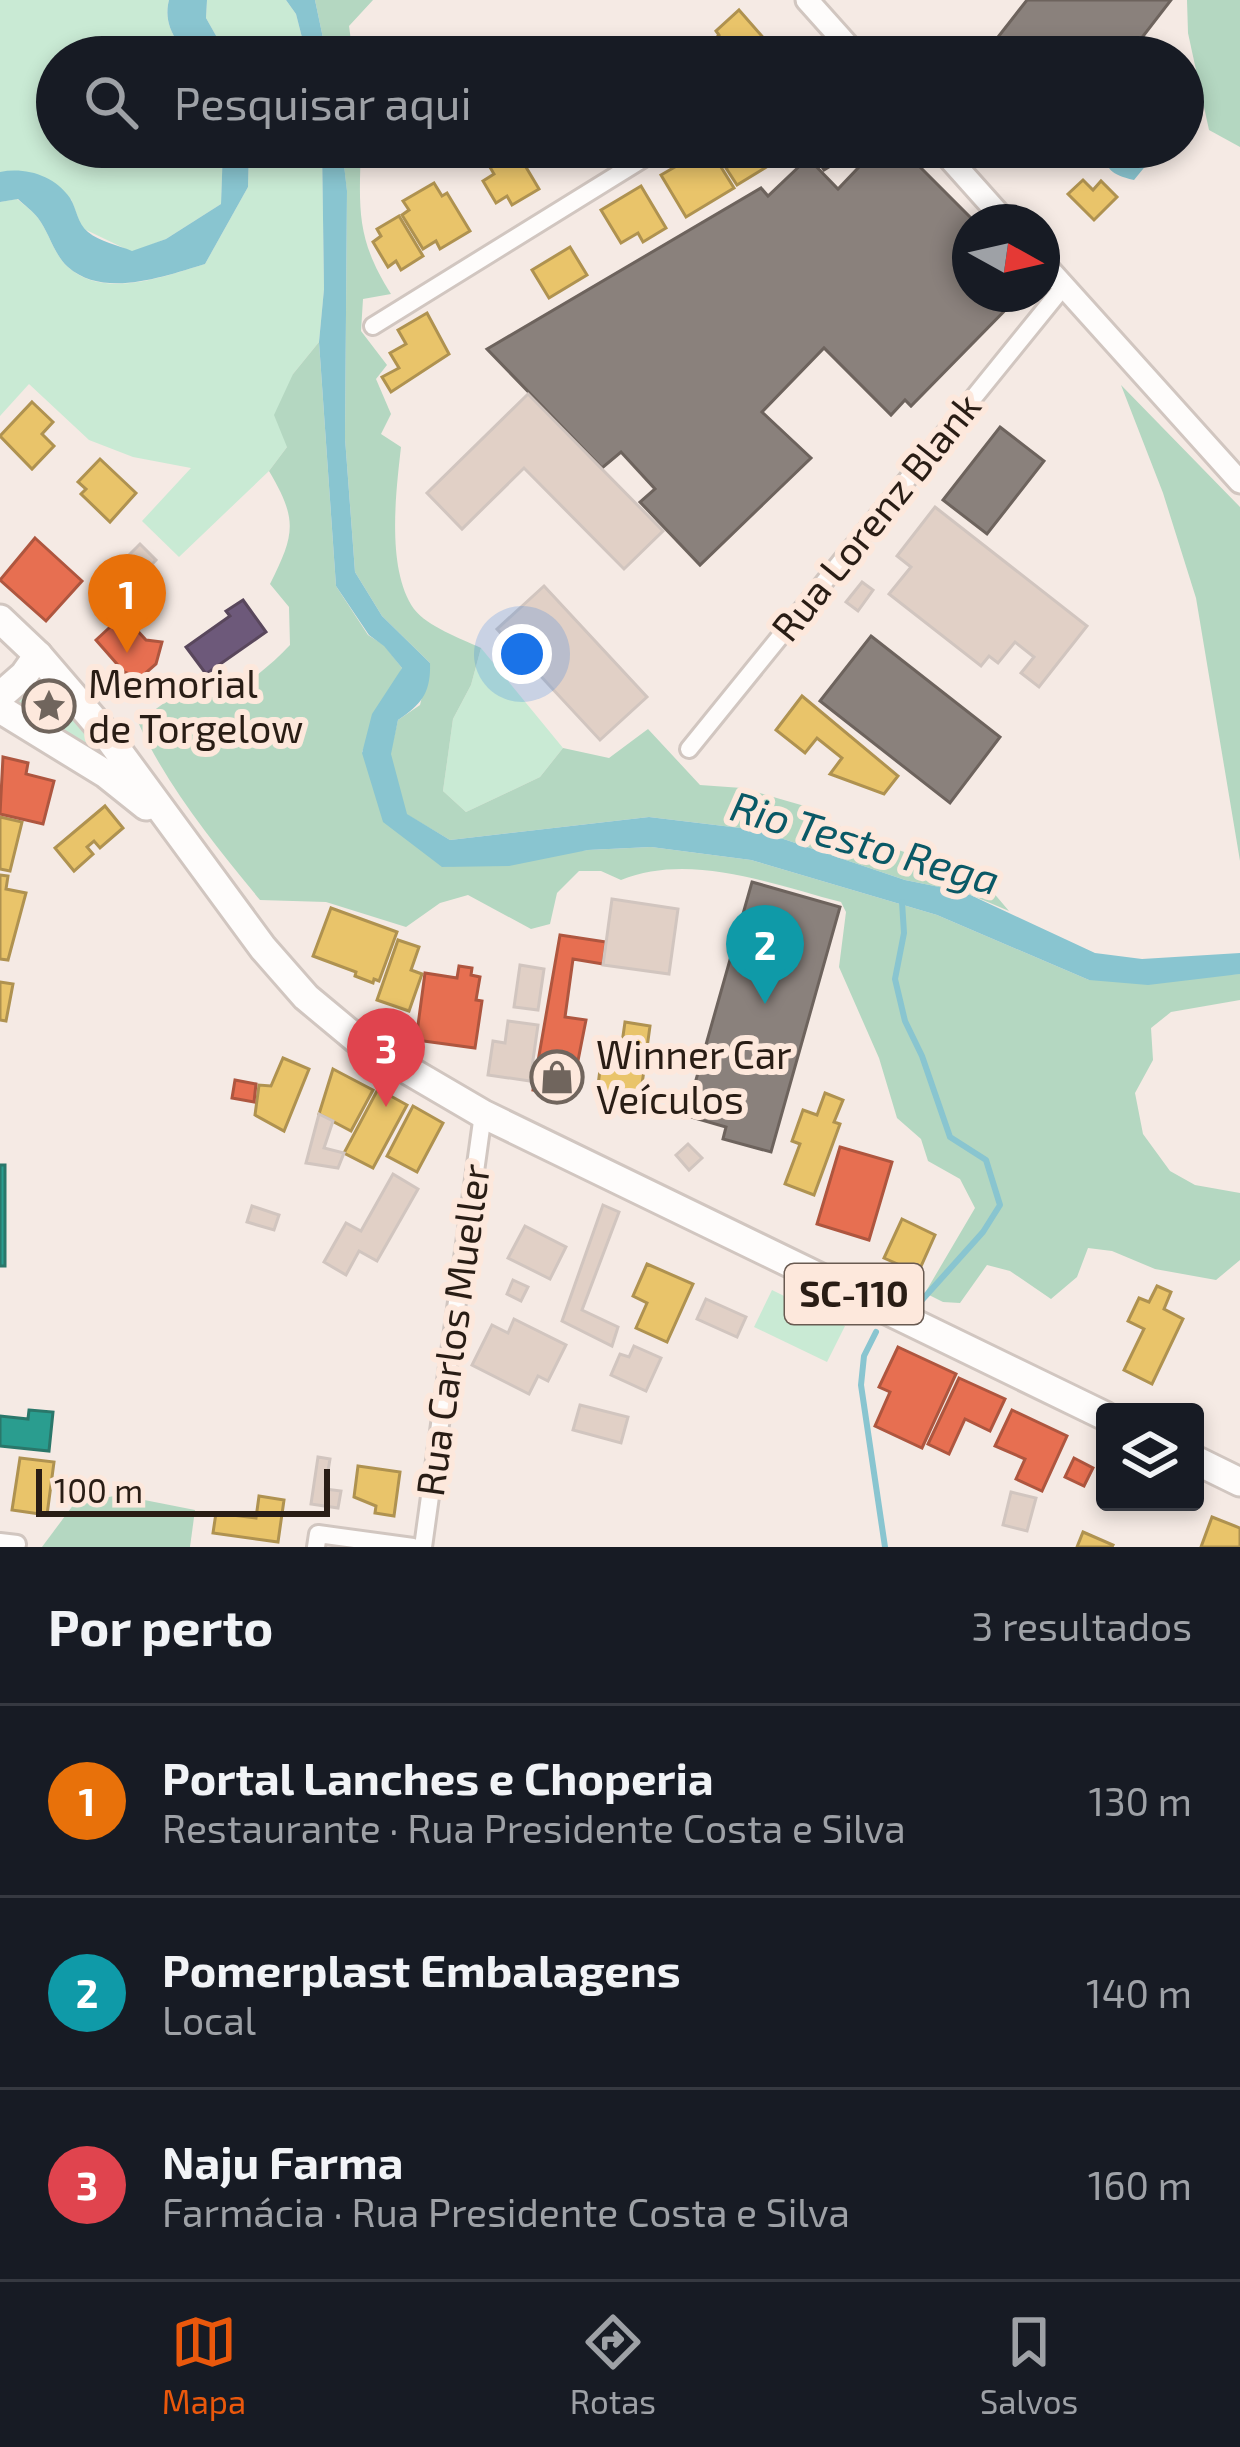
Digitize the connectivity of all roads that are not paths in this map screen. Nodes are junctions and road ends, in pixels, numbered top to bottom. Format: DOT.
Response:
graph roads {
  1 [pos="807,0"];
  2 [pos="839,36"];
  3 [pos="628,168"];
  4 [pos="958,168"];
  5 [pos="990,204"];
  6 [pos="1060,282"];
  7 [pos="1064,286"];
  8 [pos="373,326"];
  9 [pos="1240,482"];
  10 [pos="0,619"];
  11 [pos="38,655"];
  12 [pos="0,696"];
  13 [pos="0,709"];
  14 [pos="689,749"];
  15 [pos="173,828"];
  16 [pos="483,1114"];
  17 [pos="1096,1412"];
  18 [pos="1204,1464"];
  19 [pos="1240,1482"];
  20 [pos="316,1547"];
  21 [pos="413,1547"];
  22 [pos="423,1547"];
  1 -- 2 [label="street"];
  3 -- 8 [label="street"];
  4 -- 5 [label="street"];
  6 -- 7 [label="street"];
  7 -- 9 [label="street"];
  7 -- 14 [label="street, Rua Lorenz Blank"];
  10 -- 11 [label="main road, SC-110"];
  11 -- 12 [label="main road"];
  11 -- 15 [label="main road, SC-110"];
  13 -- 15 [label="main road, SC-110"];
  15 -- 16 [label="main road, SC-110"];
  16 -- 17 [label="main road, SC-110"];
  16 -- 22 [label="street, Rua Carlos Mueller"];
  18 -- 19 [label="main road"];
  20 -- 21 [label="street, Rua Carlos Mueller"];
}
